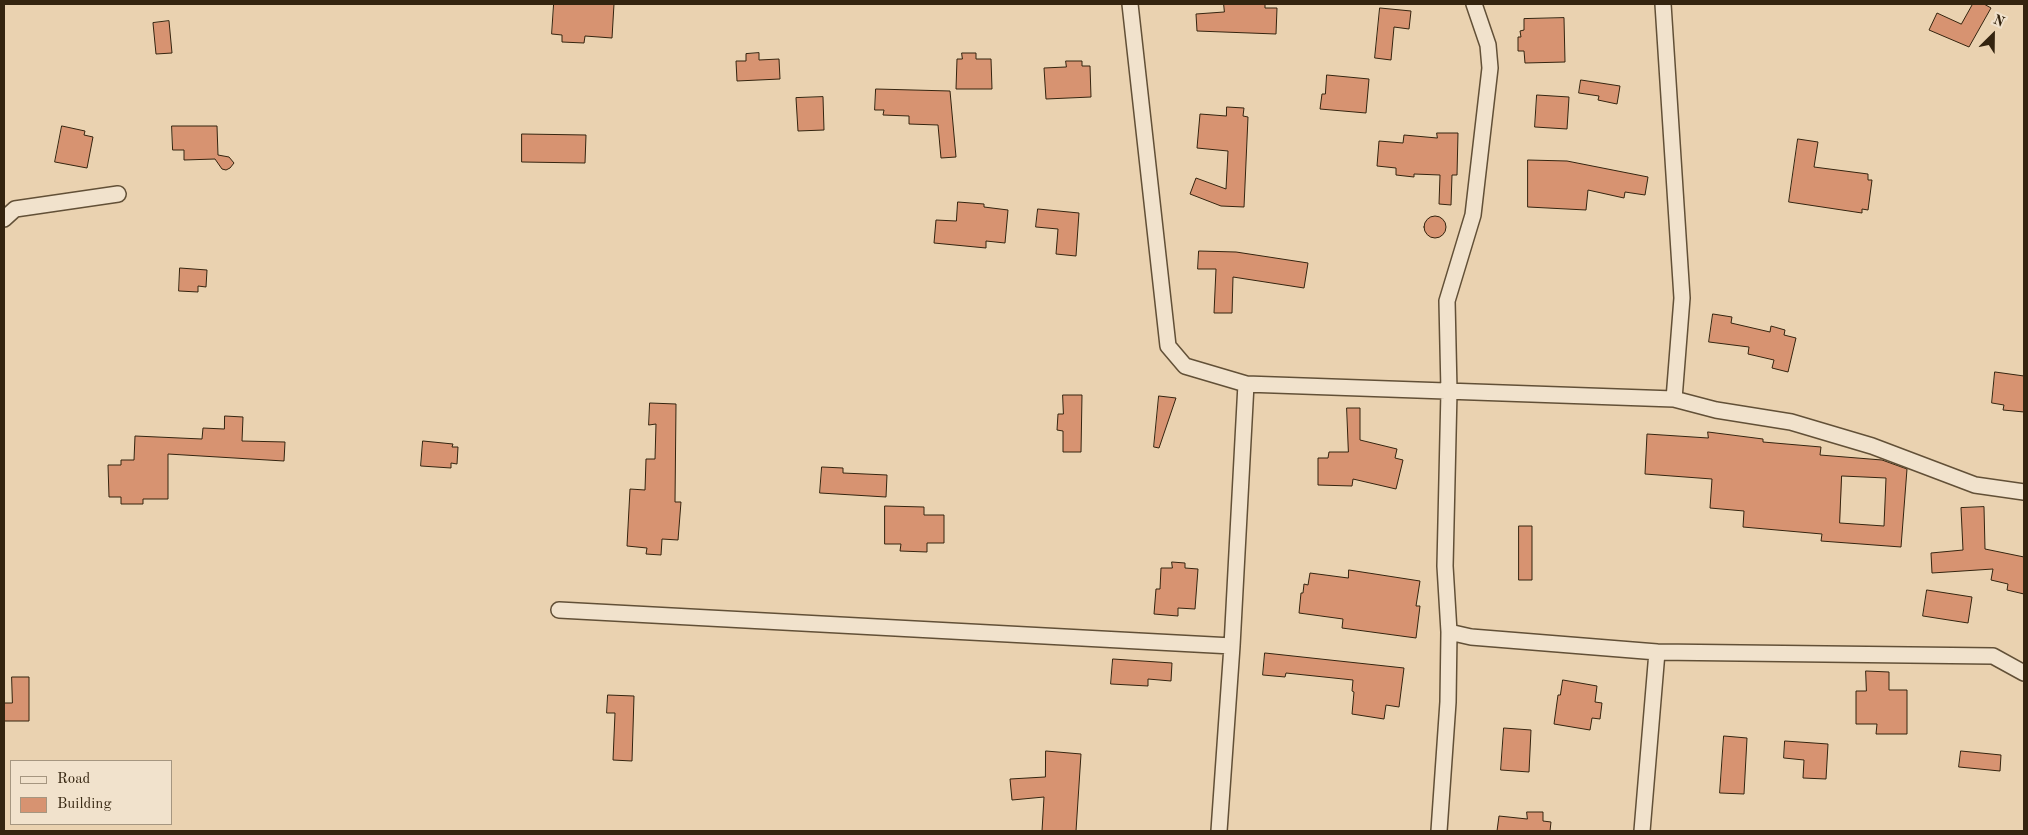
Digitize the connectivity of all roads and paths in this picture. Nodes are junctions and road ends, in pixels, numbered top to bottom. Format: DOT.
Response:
graph roads {
  1 [pos="1130,4"];
  2 [pos="1474,4"];
  3 [pos="1663,4"];
  4 [pos="118,194"];
  5 [pos="4,219"];
  6 [pos="1246,384"];
  7 [pos="1449,391"];
  8 [pos="1674,399"];
  9 [pos="2024,492"];
  10 [pos="559,610"];
  11 [pos="1449,632"];
  12 [pos="1232,646"];
  13 [pos="1657,652"];
  14 [pos="2024,673"];
  15 [pos="1219,831"];
  16 [pos="1439,831"];
  17 [pos="1642,831"];
  1 -- 6 [label="street"];
  2 -- 7 [label="street"];
  3 -- 8 [label="street"];
  4 -- 5 [label="street"];
  6 -- 7 [label="street"];
  6 -- 12 [label="street"];
  7 -- 8 [label="street"];
  7 -- 11 [label="street"];
  8 -- 9 [label="street"];
  10 -- 12 [label="street"];
  11 -- 13 [label="street"];
  11 -- 16 [label="street"];
  12 -- 15 [label="street"];
  13 -- 14 [label="street"];
  13 -- 17 [label="street"];
}
